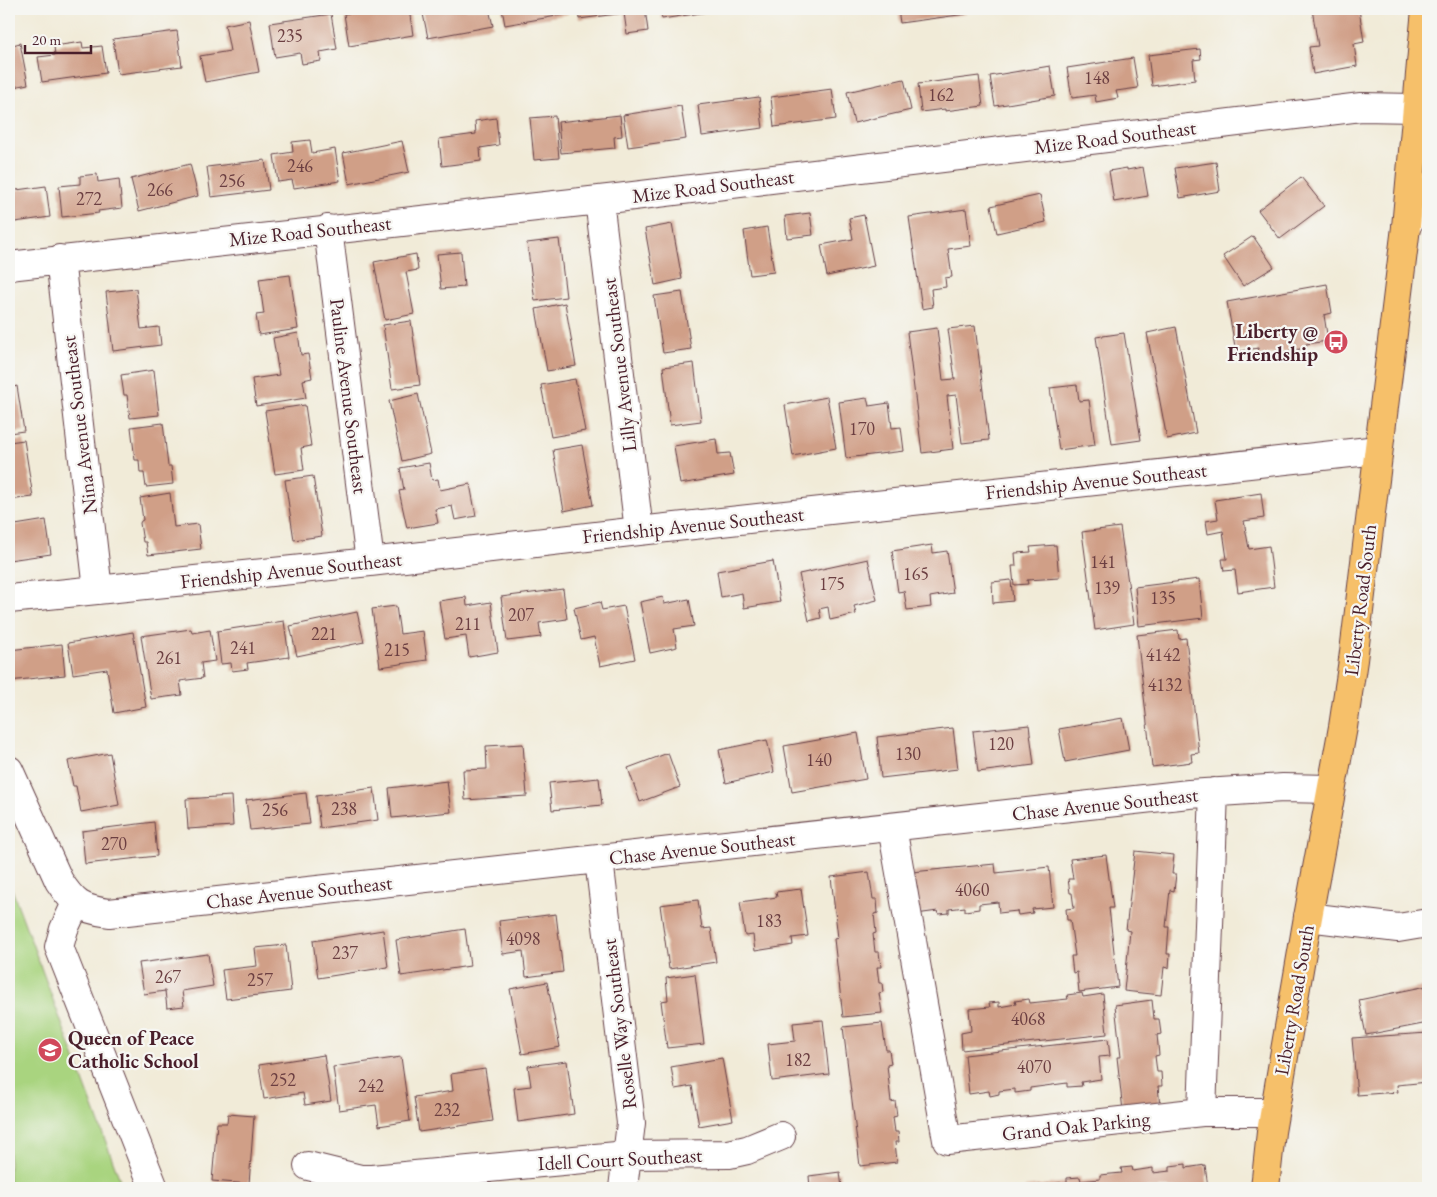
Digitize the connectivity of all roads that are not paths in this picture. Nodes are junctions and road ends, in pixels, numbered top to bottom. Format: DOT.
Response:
graph roads {
  1 [pos="1426,9"];
  2 [pos="1416,108"];
  3 [pos="1428,188"];
  4 [pos="599,200"];
  5 [pos="1406,227"];
  6 [pos="328,229"];
  7 [pos="60,259"];
  8 [pos="9,266"];
  9 [pos="1378,450"];
  10 [pos="639,531"];
  11 [pos="370,562"];
  12 [pos="98,590"];
  13 [pos="9,599"];
  14 [pos="9,770"];
  15 [pos="1331,789"];
  16 [pos="1214,792"];
  17 [pos="892,827"];
  18 [pos="599,860"];
  19 [pos="76,903"];
  20 [pos="1308,917"];
  21 [pos="1428,923"];
  22 [pos="1202,1112"];
  23 [pos="1274,1112"];
  24 [pos="781,1136"];
  25 [pos="627,1155"];
  26 [pos="308,1166"];
  27 [pos="154,1188"];
  28 [pos="623,1188"];
  29 [pos="1265,1188"];
  1 -- 2 [label="main road, Liberty Road South"];
  2 -- 4 [label="street, Mize Road Southeast"];
  2 -- 5 [label="main road, Liberty Road South"];
  3 -- 5 [label="street"];
  4 -- 6 [label="street, Mize Road Southeast"];
  4 -- 10 [label="street, Lilly Avenue Southeast"];
  5 -- 9 [label="main road, Liberty Road South"];
  6 -- 7 [label="street, Mize Road Southeast"];
  6 -- 11 [label="street, Pauline Avenue Southeast"];
  7 -- 8 [label="street, Mize Road Southeast"];
  7 -- 12 [label="street, Nina Avenue Southeast"];
  9 -- 10 [label="street, Friendship Avenue Southeast"];
  9 -- 15 [label="main road, Liberty Road South"];
  10 -- 11 [label="street, Friendship Avenue Southeast"];
  11 -- 12 [label="street, Friendship Avenue Southeast"];
  12 -- 13 [label="street, Friendship Avenue Southeast"];
  14 -- 19 [label="street"];
  15 -- 16 [label="street, Chase Avenue Southeast"];
  15 -- 20 [label="main road, Liberty Road South"];
  16 -- 17 [label="street, Chase Avenue Southeast"];
  16 -- 22 [label="street"];
  17 -- 18 [label="street, Chase Avenue Southeast"];
  17 -- 22 [label="street, Grand Oak Parking"];
  18 -- 19 [label="street, Chase Avenue Southeast"];
  18 -- 25 [label="street, Roselle Way Southeast"];
  19 -- 27 [label="street"];
  20 -- 21 [label="street"];
  20 -- 23 [label="main road, Liberty Road South"];
  22 -- 23 [label="street"];
  23 -- 29 [label="main road, Liberty Road South"];
  24 -- 25 [label="street, Idell Court Southeast"];
  25 -- 26 [label="street, Idell Court Southeast"];
  25 -- 28 [label="street, Roselle Way Southeast"];
}
